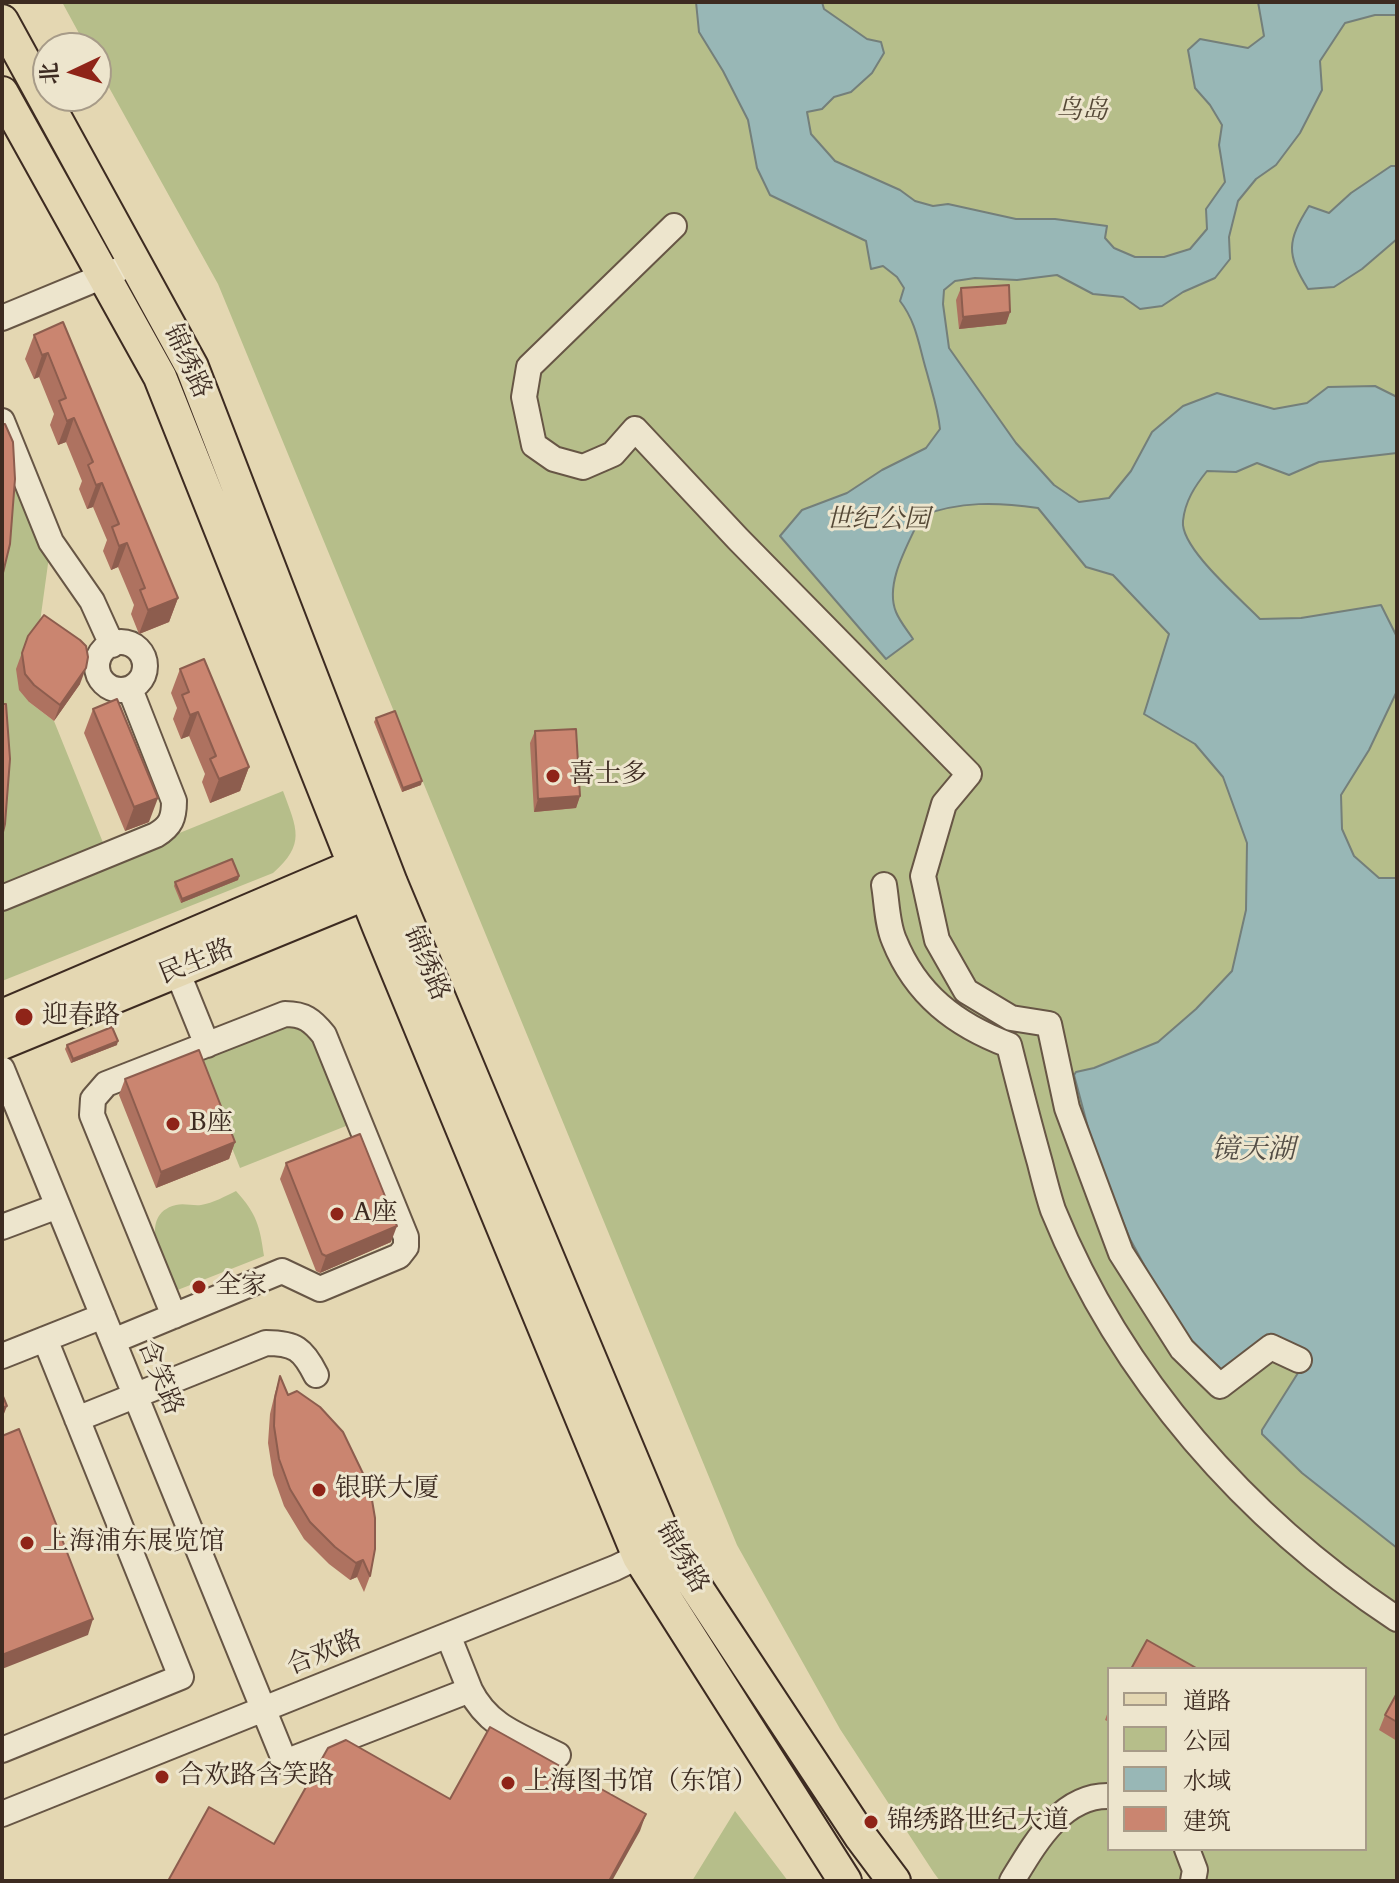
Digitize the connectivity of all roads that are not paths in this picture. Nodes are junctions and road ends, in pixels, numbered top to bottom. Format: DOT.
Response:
graph roads {
  1 [pos="2,21"];
  2 [pos="5,107"];
  3 [pos="674,226"];
  4 [pos="135,261"];
  5 [pos="104,277"];
  6 [pos="2,318"];
  7 [pos="2,421"];
  8 [pos="373,874"];
  9 [pos="884,885"];
  10 [pos="2,898"];
  11 [pos="177,971"];
  12 [pos="2,1016"];
  13 [pos="2,1043"];
  14 [pos="207,1045"];
  15 [pos="2,1069"];
  16 [pos="58,1206"];
  17 [pos="2,1227"];
  18 [pos="103,1316"];
  19 [pos="174,1316"];
  20 [pos="45,1339"];
  21 [pos="113,1341"];
  22 [pos="2,1356"];
  23 [pos="1299,1360"];
  24 [pos="316,1375"];
  25 [pos="135,1395"];
  26 [pos="77,1419"];
  27 [pos="653,1550"];
  28 [pos="1397,1619"];
  29 [pos="448,1635"];
  30 [pos="470,1690"];
  31 [pos="264,1709"];
  32 [pos="2,1750"];
  33 [pos="558,1755"];
  34 [pos="1107,1796"];
  35 [pos="2,1814"];
  36 [pos="1188,1851"];
  37 [pos="845,1881"];
  38 [pos="894,1881"];
  39 [pos="1012,1881"];
  40 [pos="1193,1881"];
  1 -- 4 [label="main road, 锦绣路"];
  2 -- 5 [label="main road, 锦绣路"];
  3 -- 23 [label="street"];
  4 -- 5 [label="street"];
  4 -- 8 [label="main road, 锦绣路"];
  5 -- 6 [label="street"];
  5 -- 8 [label="main road, 锦绣路"];
  7 -- 10 [label="street"];
  8 -- 11 [label="main road, 民生路"];
  8 -- 12 [label="main road, 民生路"];
  8 -- 27 [label="main road, 锦绣路"];
  9 -- 28 [label="street"];
  11 -- 13 [label="main road, 民生路"];
  11 -- 14 [label="street"];
  14 -- 19 [label="street"];
  14 -- 19 [label="street"];
  15 -- 16 [label="street, 含笑路"];
  16 -- 17 [label="street"];
  16 -- 18 [label="street, 含笑路"];
  18 -- 20 [label="street"];
  18 -- 21 [label="street, 含笑路"];
  19 -- 21 [label="street"];
  20 -- 22 [label="street"];
  20 -- 26 [label="street"];
  21 -- 25 [label="street, 含笑路"];
  24 -- 25 [label="street"];
  25 -- 26 [label="street"];
  25 -- 31 [label="street, 含笑路"];
  26 -- 32 [label="street"];
  27 -- 29 [label="street, 合欢路"];
  27 -- 37 [label="main road, 锦绣路"];
  27 -- 38 [label="main road, 锦绣路"];
  29 -- 30 [label="street"];
  29 -- 31 [label="street, 合欢路"];
  30 -- 31 [label="street, 含笑路"];
  30 -- 33 [label="street"];
  31 -- 35 [label="street, 合欢路"];
  34 -- 39 [label="street"];
  36 -- 40 [label="street"];
}
